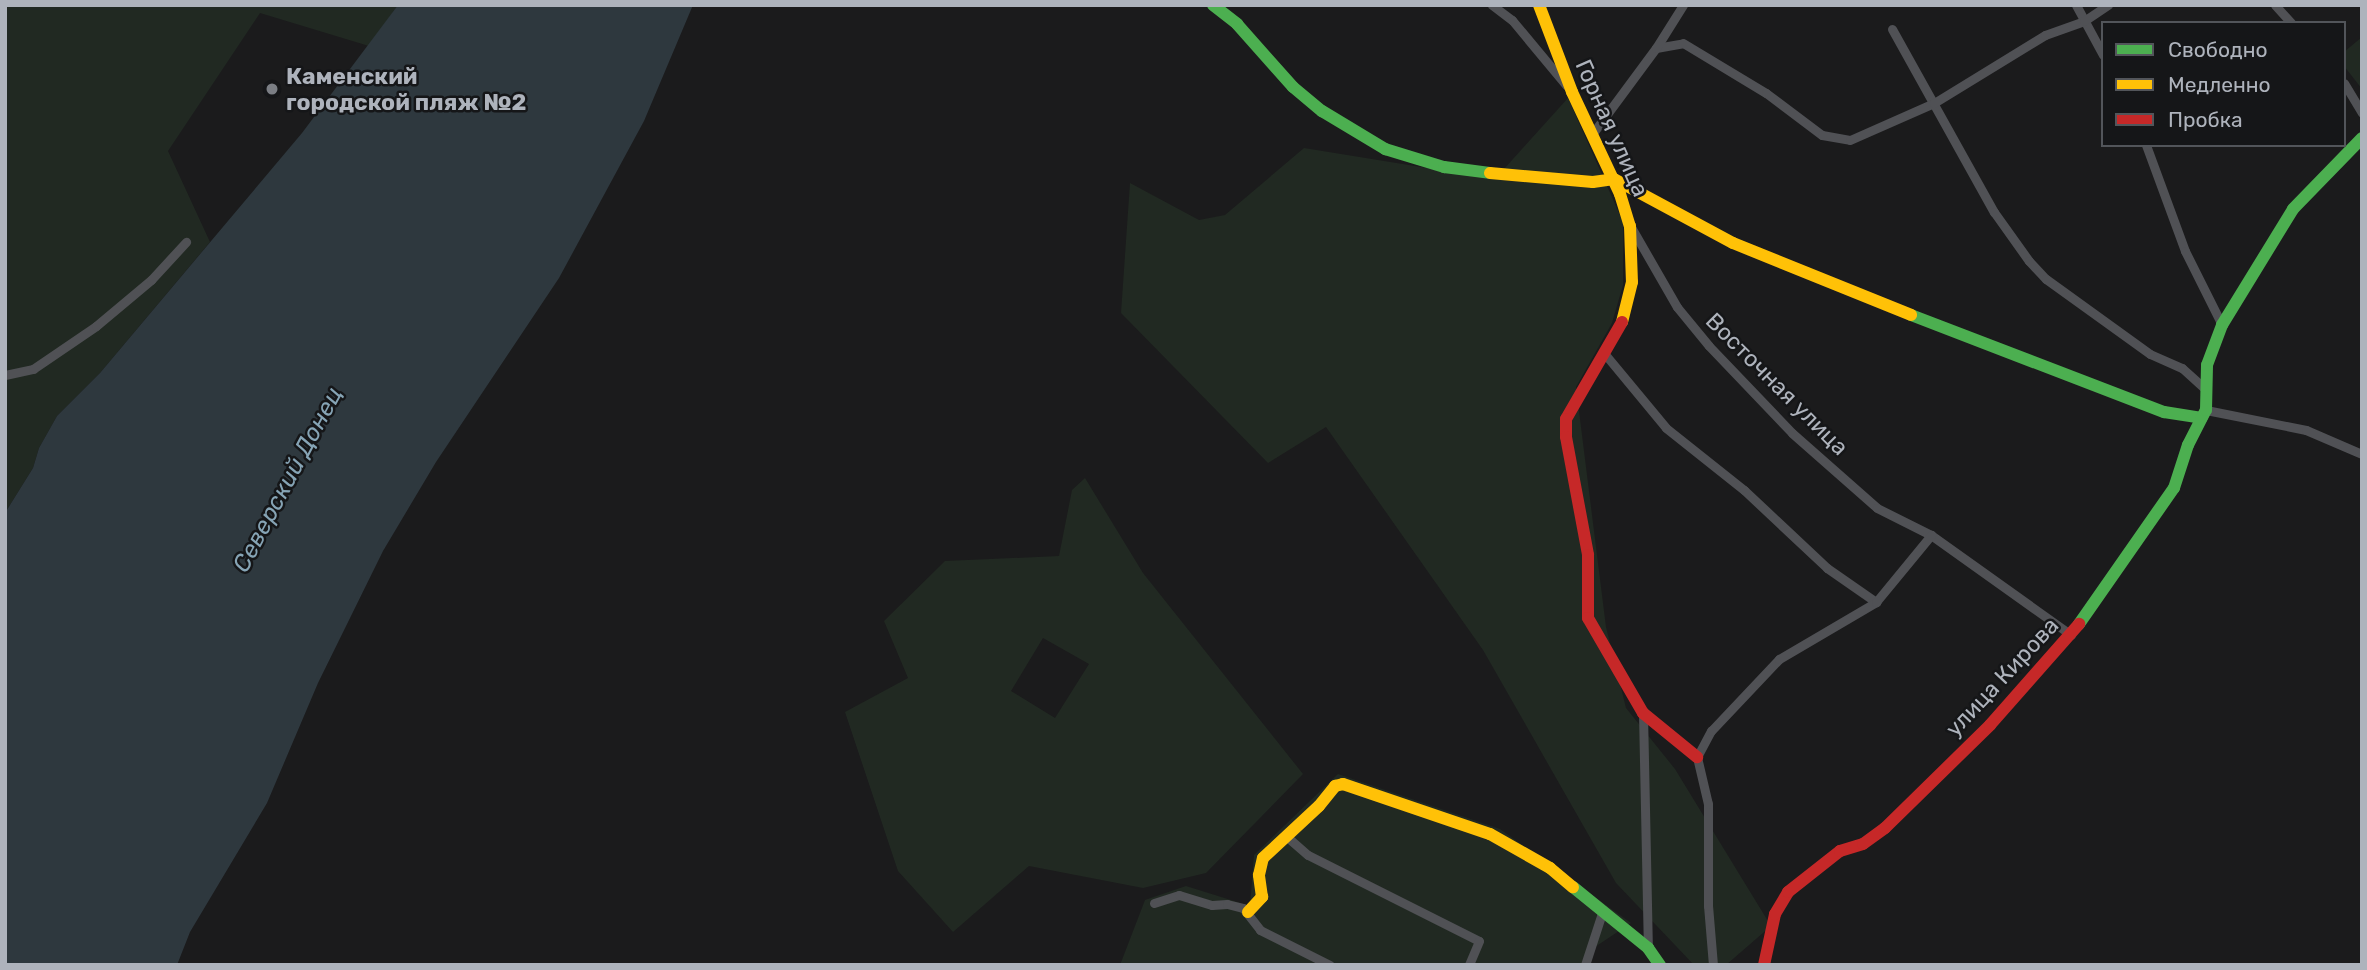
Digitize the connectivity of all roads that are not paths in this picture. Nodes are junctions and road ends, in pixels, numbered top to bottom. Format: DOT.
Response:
graph roads {
  1 [pos="1213,5"];
  2 [pos="1492,5"];
  3 [pos="1539,5"];
  4 [pos="1683,5"];
  5 [pos="2076,5"];
  6 [pos="2108,5"];
  7 [pos="2275,5"];
  8 [pos="2084,21"];
  9 [pos="2289,21"];
  10 [pos="1892,29"];
  11 [pos="1656,48"];
  12 [pos="2101,51"];
  13 [pos="2346,86"];
  14 [pos="1572,92"];
  15 [pos="1934,103"];
  16 [pos="2362,113"];
  17 [pos="1593,133"];
  18 [pos="2362,138"];
  19 [pos="2147,147"];
  20 [pos="1614,179"];
  21 [pos="1630,226"];
  22 [pos="186,242"];
  23 [pos="2222,325"];
  24 [pos="1604,353"];
  25 [pos="5,375"];
  26 [pos="2204,388"];
  27 [pos="2204,414"];
  28 [pos="2362,454"];
  29 [pos="1931,535"];
  30 [pos="1876,602"];
  31 [pos="2071,635"];
  32 [pos="1643,713"];
  33 [pos="1697,757"];
  34 [pos="1286,836"];
  35 [pos="1154,903"];
  36 [pos="1603,910"];
  37 [pos="1248,912"];
  38 [pos="1648,948"];
  39 [pos="1330,965"];
  40 [pos="1469,965"];
  41 [pos="1585,965"];
  42 [pos="1660,965"];
  43 [pos="1713,965"];
  44 [pos="1764,965"];
  1 -- 20 [label="street"];
  2 -- 14 [label="street"];
  3 -- 14 [label="street, Горная улица"];
  4 -- 11 [label="street"];
  5 -- 8 [label="street"];
  6 -- 8 [label="street"];
  7 -- 9 [label="street"];
  8 -- 12 [label="street"];
  8 -- 15 [label="street"];
  10 -- 15 [label="street"];
  11 -- 15 [label="street"];
  11 -- 17 [label="street"];
  13 -- 16 [label="street"];
  14 -- 17 [label="street, Горная улица"];
  15 -- 26 [label="street"];
  17 -- 20 [label="street, Горная улица"];
  18 -- 23 [label="street, улица Кирова"];
  19 -- 23 [label="street"];
  20 -- 21 [label="street, Горная улица"];
  20 -- 27 [label="street"];
  21 -- 24 [label="street, Горная улица"];
  21 -- 29 [label="street, Восточная улица"];
  22 -- 25 [label="street"];
  23 -- 26 [label="street, улица Кирова"];
  24 -- 30 [label="street"];
  24 -- 32 [label="street, Горная улица"];
  26 -- 27 [label="street, улица Кирова"];
  27 -- 28 [label="street"];
  27 -- 31 [label="street, улица Кирова"];
  29 -- 30 [label="street"];
  29 -- 31 [label="street, Восточная улица"];
  30 -- 33 [label="street"];
  31 -- 44 [label="street, улица Кирова"];
  32 -- 33 [label="street, Горная улица"];
  32 -- 38 [label="street"];
  33 -- 43 [label="street"];
  34 -- 36 [label="street"];
  34 -- 37 [label="street"];
  34 -- 40 [label="street"];
  35 -- 37 [label="street"];
  36 -- 38 [label="street"];
  36 -- 41 [label="street"];
  37 -- 39 [label="street"];
  38 -- 42 [label="street"];
}
